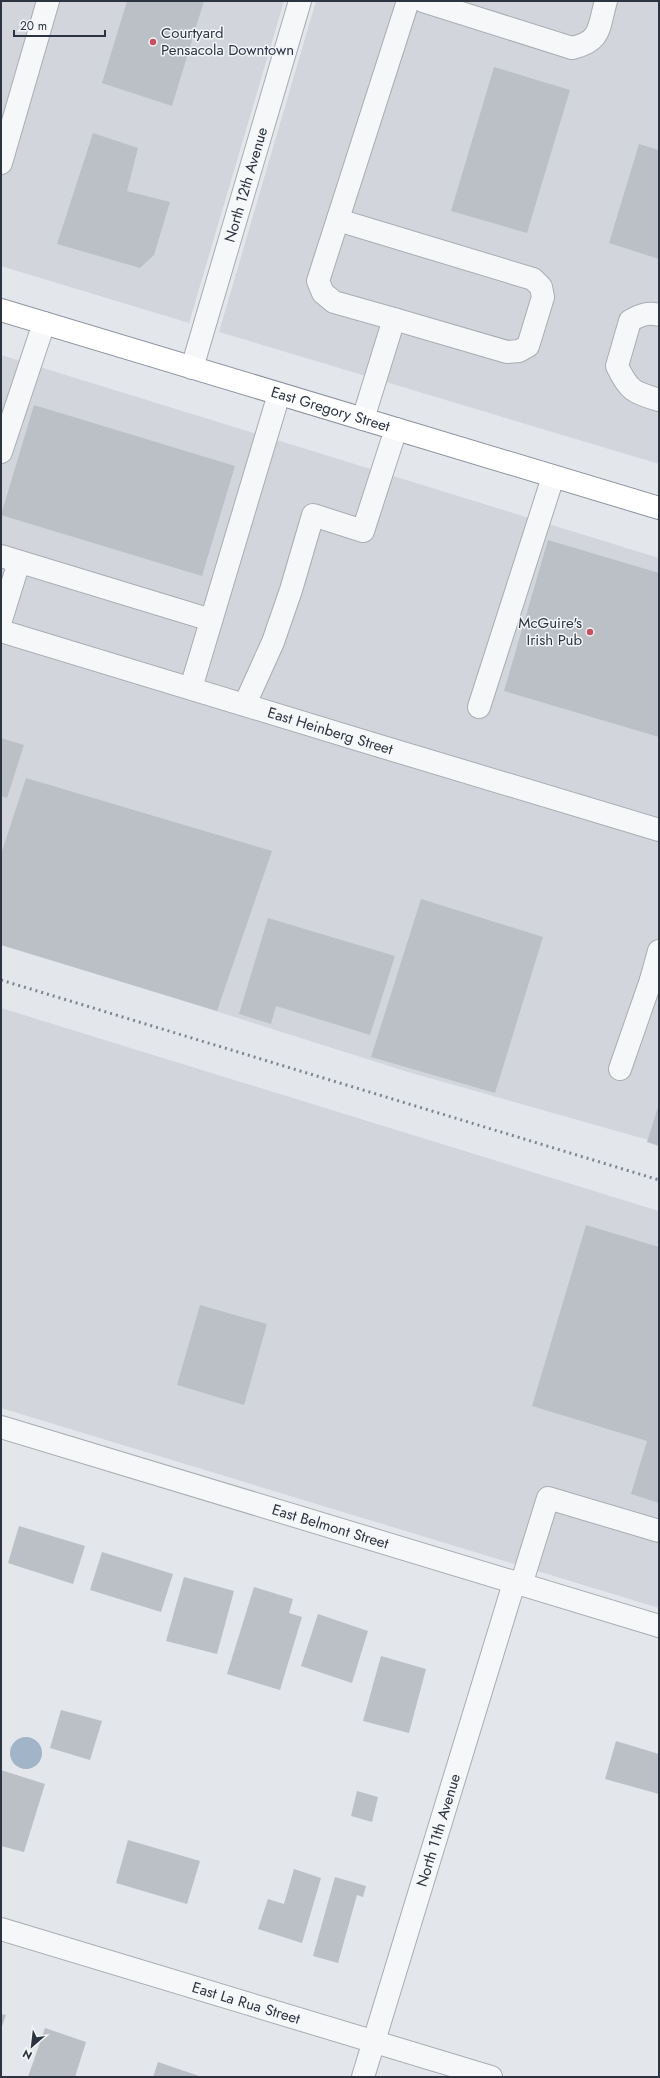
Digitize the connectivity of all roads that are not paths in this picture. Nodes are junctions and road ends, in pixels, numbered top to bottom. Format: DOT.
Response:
graph roads {
  1 [pos="48,1"];
  2 [pos="300,1"];
  3 [pos="408,1"];
  4 [pos="423,1"];
  5 [pos="606,1"];
  6 [pos="1,164"];
  7 [pos="338,220"];
  8 [pos="1,310"];
  9 [pos="659,315"];
  10 [pos="394,319"];
  11 [pos="44,323"];
  12 [pos="192,368"];
  13 [pos="279,394"];
  14 [pos="659,400"];
  15 [pos="363,420"];
  16 [pos="396,429"];
  17 [pos="1,452"];
  18 [pos="553,477"];
  19 [pos="659,508"];
  20 [pos="10,559"];
  21 [pos="1,620"];
  22 [pos="211,620"];
  23 [pos="1,631"];
  24 [pos="191,688"];
  25 [pos="245,704"];
  26 [pos="479,707"];
  27 [pos="659,830"];
  28 [pos="659,951"];
  29 [pos="655,981"];
  30 [pos="620,1069"];
  31 [pos="1,1427"];
  32 [pos="659,1531"];
  33 [pos="518,1584"];
  34 [pos="659,1626"];
  35 [pos="1,1929"];
  36 [pos="374,2042"];
  37 [pos="363,2077"];
  38 [pos="491,2077"];
  1 -- 6 [label="street"];
  2 -- 12 [label="street, North 12th Avenue"];
  3 -- 7 [label="street"];
  4 -- 5 [label="street"];
  7 -- 10 [label="street"];
  7 -- 10 [label="street"];
  8 -- 11 [label="highway, East Gregory Street"];
  9 -- 14 [label="street"];
  10 -- 15 [label="street"];
  11 -- 12 [label="highway, East Gregory Street"];
  11 -- 17 [label="street"];
  12 -- 13 [label="highway, East Gregory Street"];
  13 -- 15 [label="highway, East Gregory Street"];
  13 -- 22 [label="street"];
  15 -- 16 [label="highway, East Gregory Street"];
  16 -- 18 [label="highway, East Gregory Street"];
  16 -- 25 [label="street"];
  18 -- 19 [label="highway, East Gregory Street"];
  18 -- 26 [label="street"];
  20 -- 21 [label="street"];
  20 -- 22 [label="street"];
  22 -- 24 [label="street"];
  23 -- 24 [label="street, East Heinberg Street"];
  24 -- 25 [label="street, East Heinberg Street"];
  25 -- 27 [label="street, East Heinberg Street"];
  28 -- 29 [label="street"];
  29 -- 30 [label="street"];
  31 -- 33 [label="street, East Belmont Street"];
  32 -- 33 [label="street, North 11th Avenue"];
  33 -- 34 [label="street, East Belmont Street"];
  33 -- 36 [label="street, North 11th Avenue"];
  35 -- 36 [label="street, East La Rua Street"];
  36 -- 37 [label="street, North 11th Avenue"];
  36 -- 38 [label="street, East La Rua Street"];
}
